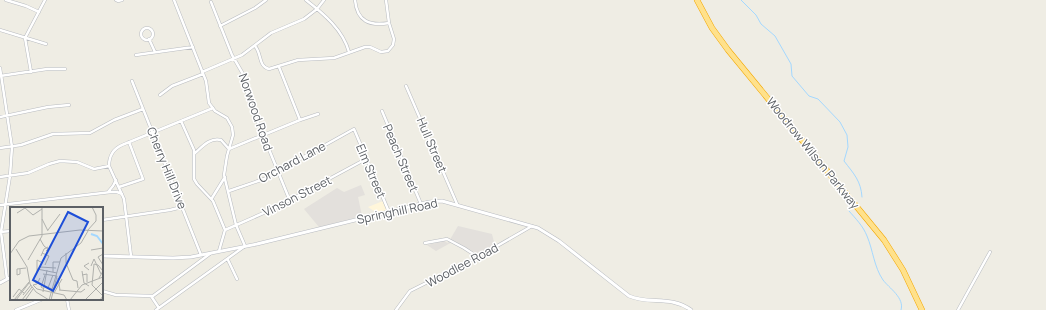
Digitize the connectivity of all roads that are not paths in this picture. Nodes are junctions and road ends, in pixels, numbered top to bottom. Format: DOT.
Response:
graph roads {
  1 [pos="6,0"];
  2 [pos="46,0"];
  3 [pos="116,0"];
  4 [pos="122,0"];
  5 [pos="174,0"];
  6 [pos="266,0"];
  7 [pos="306,0"];
  8 [pos="324,0"];
  9 [pos="355,0"];
  10 [pos="386,0"];
  11 [pos="696,0"];
  12 [pos="211,2"];
  13 [pos="317,9"];
  14 [pos="39,12"];
  15 [pos="389,23"];
  16 [pos="220,26"];
  17 [pos="0,30"];
  18 [pos="25,38"];
  19 [pos="149,39"];
  20 [pos="46,44"];
  21 [pos="255,46"];
  22 [pos="193,47"];
  23 [pos="155,52"];
  24 [pos="349,52"];
  25 [pos="136,55"];
  26 [pos="234,58"];
  27 [pos="278,67"];
  28 [pos="0,68"];
  29 [pos="65,69"];
  30 [pos="31,72"];
  31 [pos="203,73"];
  32 [pos="1,76"];
  33 [pos="132,81"];
  34 [pos="406,86"];
  35 [pos="160,95"];
  36 [pos="69,105"];
  37 [pos="143,108"];
  38 [pos="213,108"];
  39 [pos="382,111"];
  40 [pos="318,114"];
  41 [pos="7,116"];
  42 [pos="0,117"];
  43 [pos="300,120"];
  44 [pos="181,121"];
  45 [pos="354,130"];
  46 [pos="152,132"];
  47 [pos="262,135"];
  48 [pos="129,142"];
  49 [pos="12,147"];
  50 [pos="0,148"];
  51 [pos="229,149"];
  52 [pos="194,154"];
  53 [pos="366,159"];
  54 [pos="109,166"];
  55 [pos="277,170"];
  56 [pos="10,176"];
  57 [pos="0,177"];
  58 [pos="225,177"];
  59 [pos="116,180"];
  60 [pos="119,187"];
  61 [pos="229,191"];
  62 [pos="108,193"];
  63 [pos="123,195"];
  64 [pos="212,198"];
  65 [pos="290,201"];
  66 [pos="421,204"];
  67 [pos="457,204"];
  68 [pos="0,205"];
  69 [pos="6,205"];
  70 [pos="182,206"];
  71 [pos="388,212"];
  72 [pos="127,217"];
  73 [pos="103,220"];
  74 [pos="236,225"];
  75 [pos="532,226"];
  76 [pos="225,230"];
  77 [pos="10,231"];
  78 [pos="0,232"];
  79 [pos="425,243"];
  80 [pos="245,246"];
  81 [pos="219,251"];
  82 [pos="212,252"];
  83 [pos="990,252"];
  84 [pos="202,255"];
  85 [pos="103,256"];
  86 [pos="131,256"];
  87 [pos="478,257"];
  88 [pos="228,260"];
  89 [pos="10,278"];
  90 [pos="7,279"];
  91 [pos="237,279"];
  92 [pos="0,283"];
  93 [pos="103,291"];
  94 [pos="151,296"];
  95 [pos="41,300"];
  96 [pos="67,300"];
  97 [pos="158,309"];
  98 [pos="16,310"];
  99 [pos="68,310"];
  100 [pos="396,310"];
  101 [pos="691,310"];
  102 [pos="922,310"];
  103 [pos="958,310"];
  1 -- 14 [label="street"];
  2 -- 14 [label="street"];
  3 -- 4 [label="street"];
  5 -- 22 [label="street"];
  6 -- 16 [label="street"];
  7 -- 13 [label="street"];
  8 -- 13 [label="street"];
  9 -- 15 [label="street"];
  10 -- 15 [label="street"];
  11 -- 102 [label="highway, Woodrow Wilson Parkway"];
  12 -- 16 [label="street, Norwood Road"];
  13 -- 21 [label="street"];
  13 -- 24 [label="street"];
  14 -- 18 [label="street"];
  15 -- 24 [label="street"];
  16 -- 26 [label="street, Norwood Road"];
  17 -- 18 [label="street"];
  18 -- 20 [label="street"];
  18 -- 30 [label="street"];
  19 -- 19 [label="street"];
  19 -- 23 [label="street"];
  21 -- 26 [label="street"];
  21 -- 27 [label="street"];
  22 -- 23 [label="street"];
  22 -- 31 [label="street"];
  23 -- 25 [label="street"];
  24 -- 27 [label="street"];
  26 -- 31 [label="street"];
  26 -- 47 [label="street, Norwood Road"];
  27 -- 43 [label="street"];
  28 -- 32 [label="street"];
  29 -- 30 [label="street"];
  30 -- 32 [label="street"];
  31 -- 35 [label="street"];
  31 -- 38 [label="street"];
  32 -- 41 [label="street"];
  33 -- 37 [label="street, Cherry Hill Drive"];
  34 -- 67 [label="street, Hull Street"];
  36 -- 41 [label="street"];
  37 -- 46 [label="street, Cherry Hill Drive"];
  37 -- 49 [label="street"];
  38 -- 44 [label="street"];
  38 -- 51 [label="street"];
  39 -- 66 [label="street, Peach Street"];
  40 -- 43 [label="street"];
  41 -- 42 [label="street"];
  41 -- 49 [label="street"];
  43 -- 47 [label="street"];
  44 -- 46 [label="street"];
  44 -- 52 [label="street"];
  45 -- 53 [label="street, Elm Street"];
  45 -- 55 [label="street, Orchard Lane"];
  46 -- 48 [label="street"];
  46 -- 70 [label="street, Cherry Hill Drive"];
  47 -- 51 [label="street"];
  47 -- 55 [label="street, Norwood Road"];
  48 -- 54 [label="street"];
  48 -- 60 [label="street"];
  49 -- 50 [label="street"];
  49 -- 56 [label="street"];
  51 -- 52 [label="street"];
  51 -- 58 [label="street"];
  52 -- 64 [label="street"];
  53 -- 65 [label="street, Vinson Street"];
  53 -- 71 [label="street, Elm Street"];
  54 -- 56 [label="street"];
  54 -- 59 [label="street"];
  55 -- 61 [label="street, Orchard Lane"];
  55 -- 65 [label="street, Norwood Road"];
  56 -- 57 [label="street"];
  56 -- 69 [label="street"];
  58 -- 61 [label="street"];
  58 -- 64 [label="street"];
  59 -- 60 [label="street"];
  59 -- 62 [label="street"];
  60 -- 63 [label="street"];
  61 -- 74 [label="street"];
  62 -- 63 [label="street"];
  62 -- 69 [label="street"];
  63 -- 72 [label="street"];
  64 -- 76 [label="street"];
  65 -- 74 [label="street, Vinson Street"];
  66 -- 67 [label="street, Springhill Road"];
  66 -- 71 [label="street, Springhill Road"];
  67 -- 75 [label="street, Springhill Road"];
  68 -- 69 [label="street"];
  69 -- 78 [label="street"];
  70 -- 72 [label="street"];
  70 -- 84 [label="street, Cherry Hill Drive"];
  71 -- 80 [label="street, Springhill Road"];
  72 -- 73 [label="street"];
  72 -- 86 [label="street"];
  74 -- 76 [label="street, Vinson Street"];
  74 -- 80 [label="street"];
  75 -- 87 [label="street, Woodlee Road"];
  75 -- 101 [label="street, Springhill Road"];
  76 -- 81 [label="street"];
  77 -- 78 [label="street"];
  78 -- 90 [label="street"];
  79 -- 87 [label="street"];
  80 -- 81 [label="street, Springhill Road"];
  80 -- 88 [label="street"];
  81 -- 82 [label="street, Springhill Road"];
  82 -- 84 [label="street, Springhill Road"];
  82 -- 94 [label="street"];
  83 -- 103 [label="street"];
  84 -- 86 [label="street, Springhill Road"];
  85 -- 86 [label="street, Springhill Road"];
  87 -- 100 [label="street, Woodlee Road"];
  88 -- 91 [label="street"];
  88 -- 97 [label="street"];
  89 -- 90 [label="street"];
  90 -- 92 [label="street"];
  93 -- 94 [label="street"];
  94 -- 97 [label="street"];
  95 -- 98 [label="street"];
  96 -- 99 [label="street"];
}
